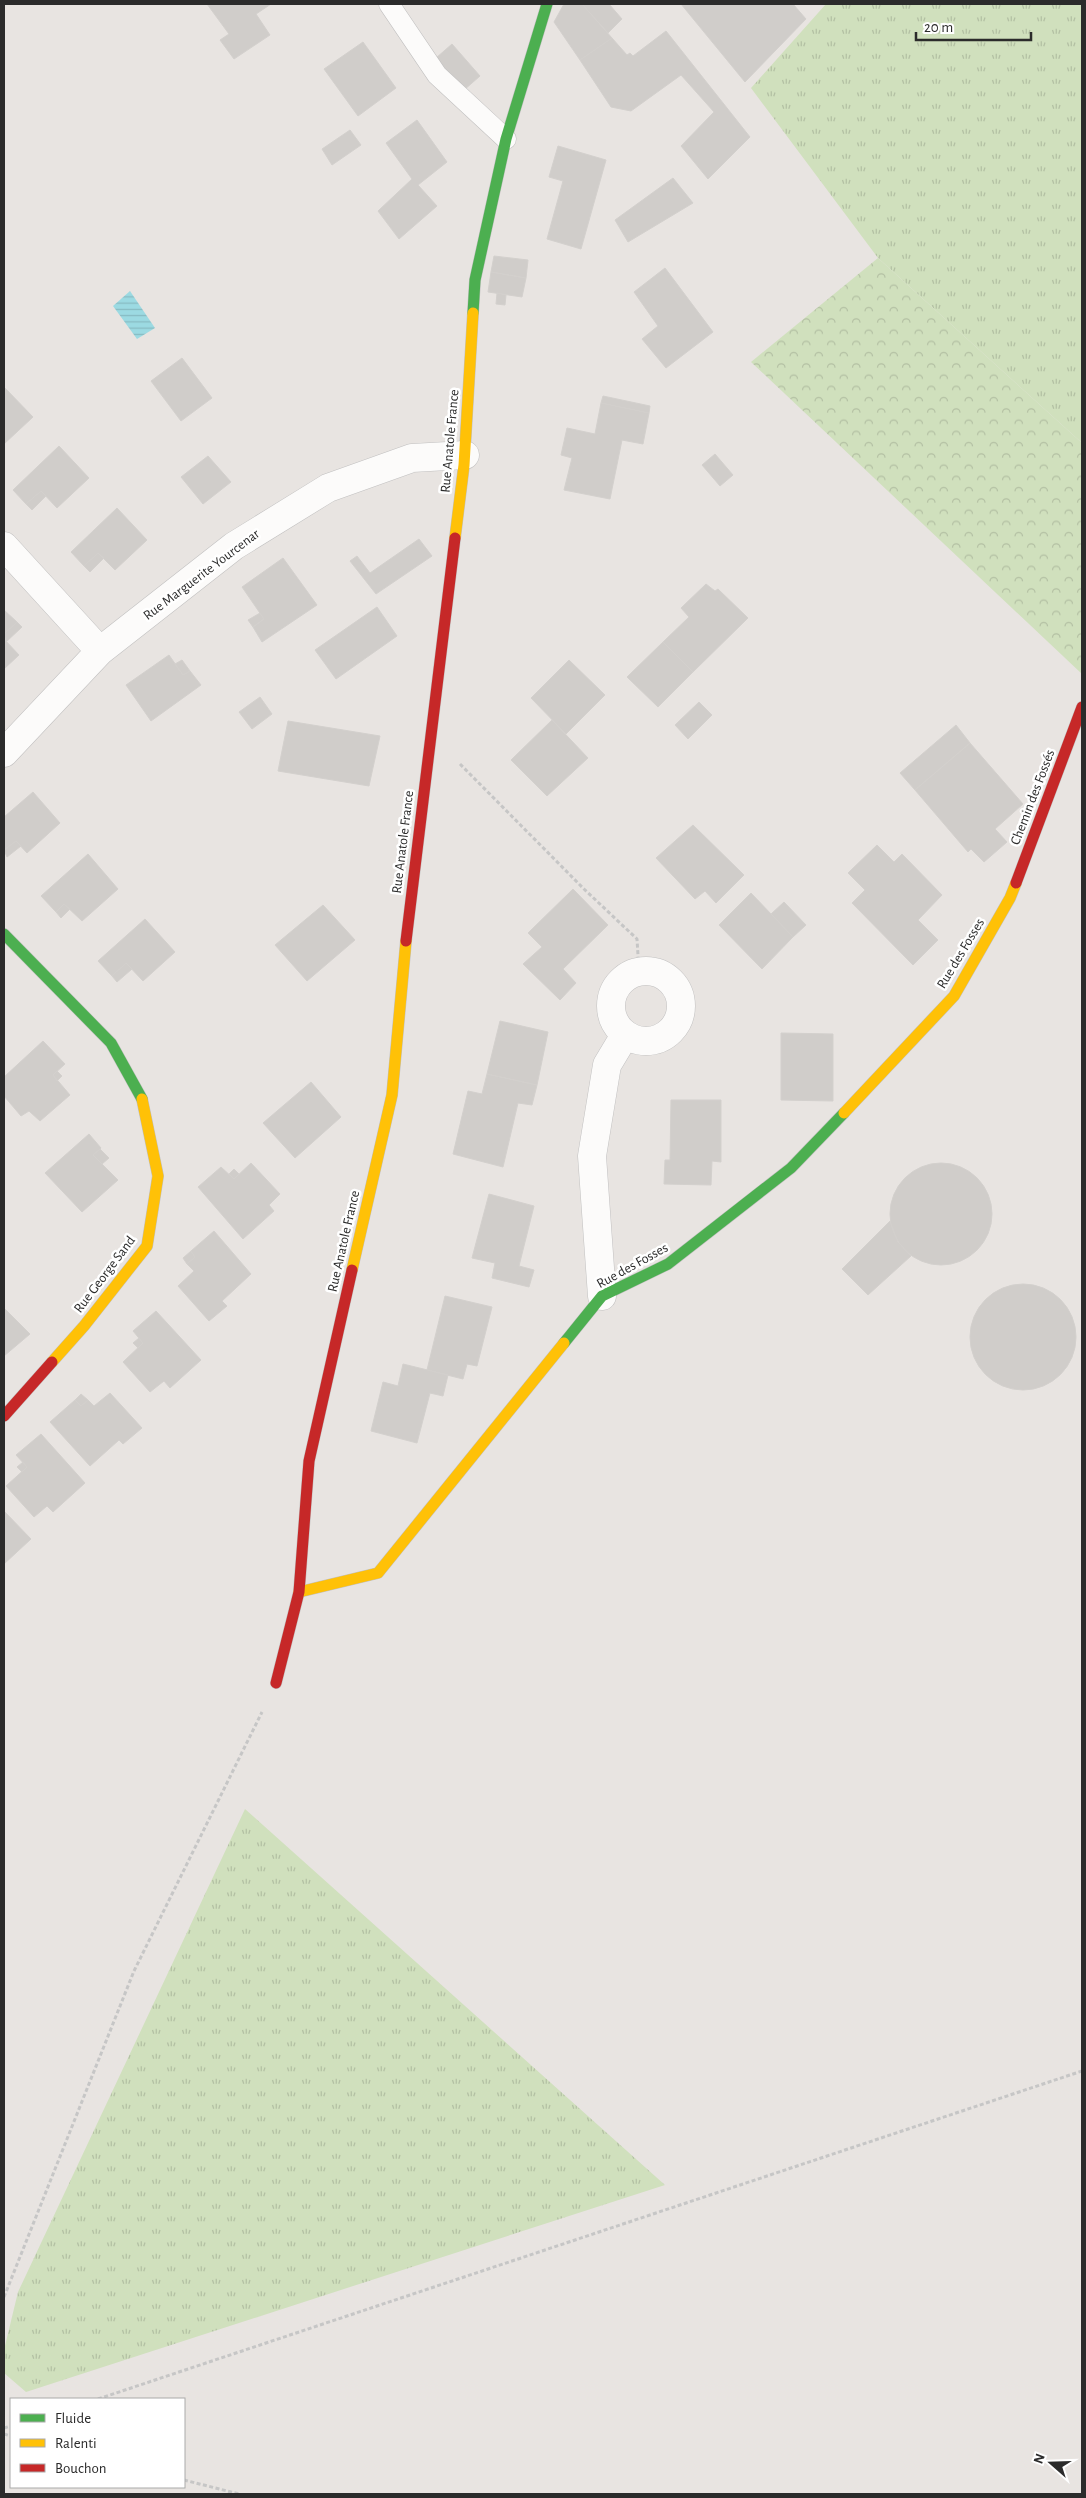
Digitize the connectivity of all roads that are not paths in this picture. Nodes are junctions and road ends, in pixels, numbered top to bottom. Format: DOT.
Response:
graph roads {
  1 [pos="389,4"];
  2 [pos="547,4"];
  3 [pos="506,139"];
  4 [pos="465,455"];
  5 [pos="4,546"];
  6 [pos="100,651"];
  7 [pos="1082,707"];
  8 [pos="4,753"];
  9 [pos="1010,898"];
  10 [pos="4,934"];
  11 [pos="625,1035"];
  12 [pos="602,1296"];
  13 [pos="4,1416"];
  14 [pos="299,1592"];
  15 [pos="276,1684"];
  1 -- 3 [label="lane"];
  2 -- 3 [label="street, Rue Anatole France"];
  3 -- 4 [label="street, Rue Anatole France"];
  4 -- 6 [label="street, Rue Marguerite Yourcenar"];
  4 -- 14 [label="street, Rue Anatole France"];
  5 -- 6 [label="street"];
  6 -- 8 [label="street, Rue Marguerite Yourcenar"];
  7 -- 9 [label="street, Chemin des Fossés"];
  9 -- 12 [label="street, Rue des Fosses"];
  10 -- 13 [label="street, Rue George Sand"];
  11 -- 11 [label="street"];
  11 -- 12 [label="street"];
  12 -- 14 [label="street, Rue des Fosses"];
  14 -- 15 [label="street, Rue Anatole France"];
}
